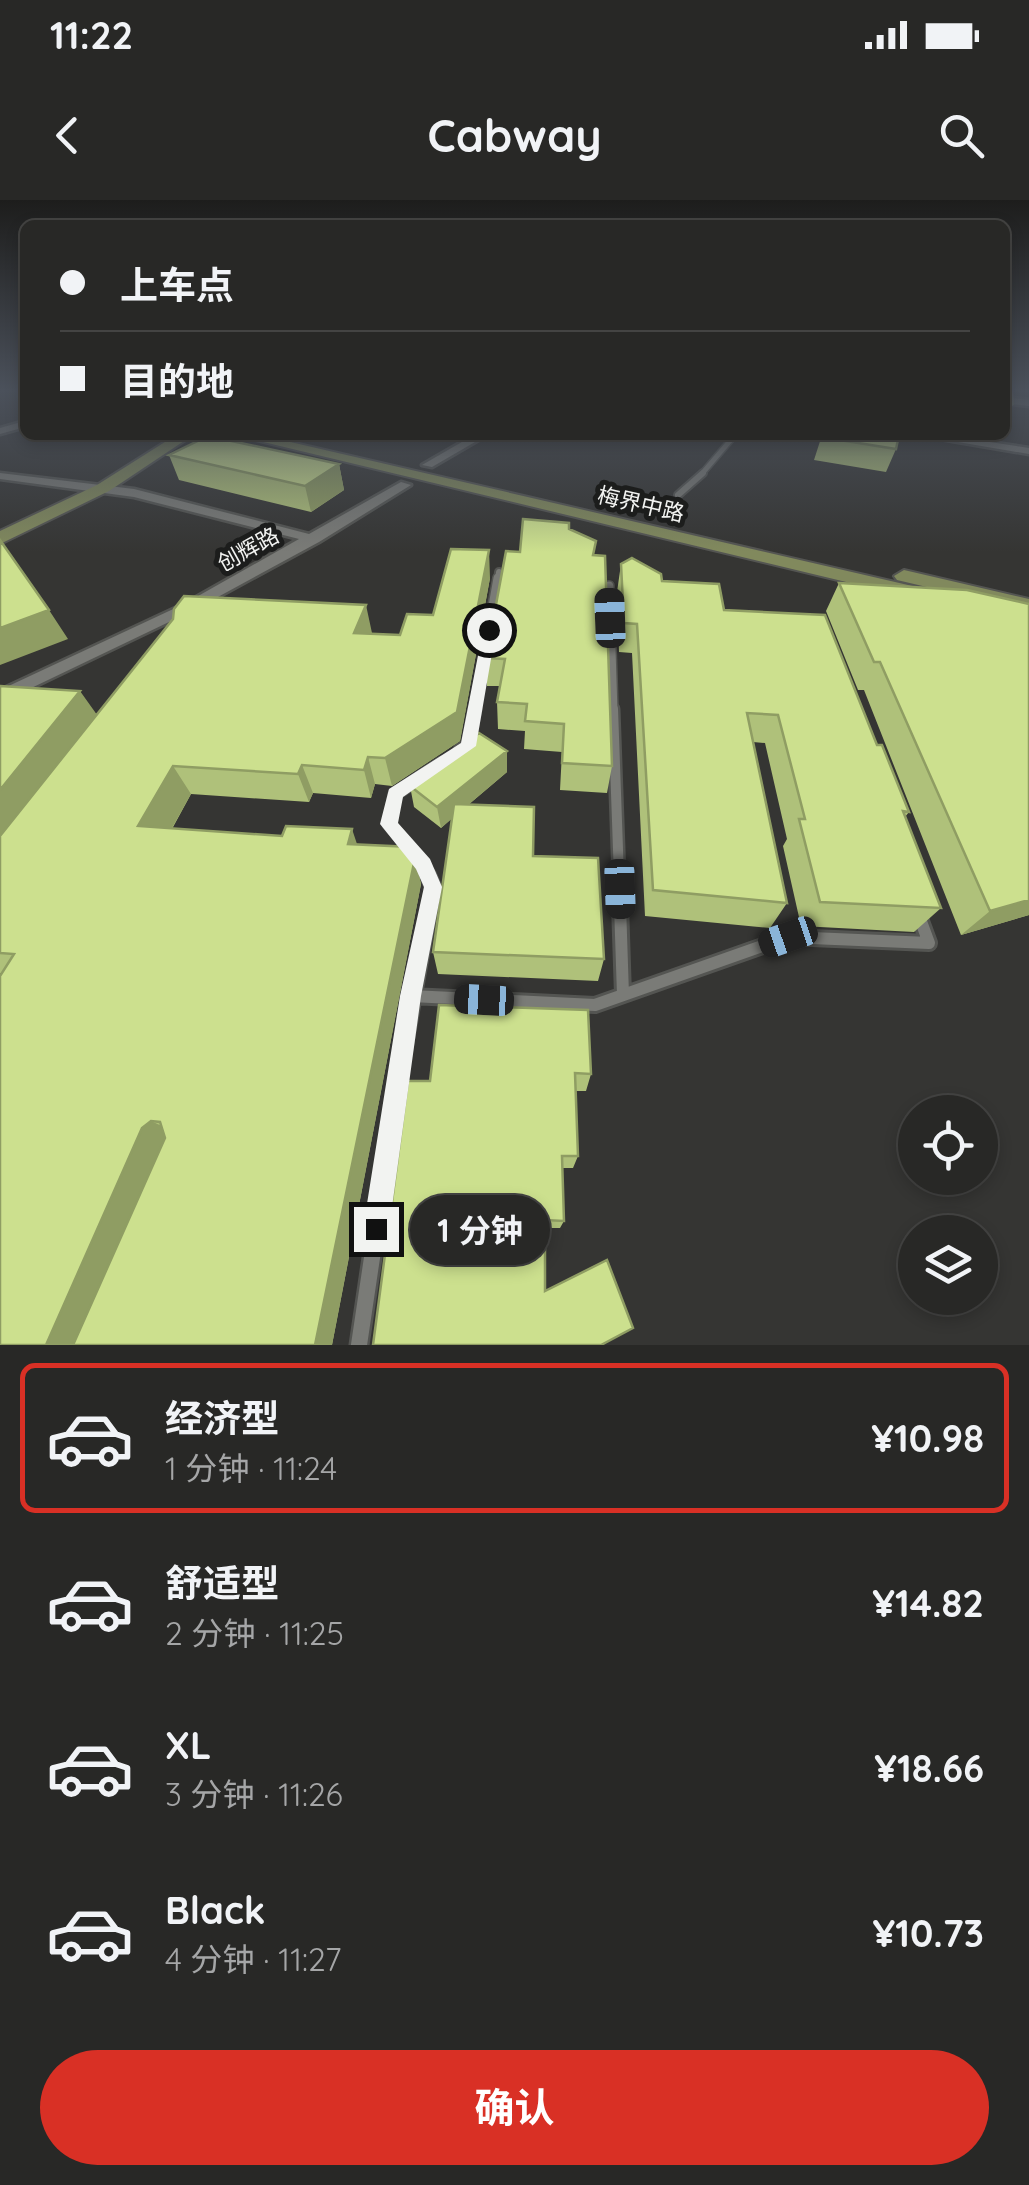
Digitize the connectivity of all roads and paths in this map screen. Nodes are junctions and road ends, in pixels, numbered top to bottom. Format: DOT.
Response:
graph roads {
  1 [pos="171,444"];
  2 [pos="278,444"];
  3 [pos="333,444"];
  4 [pos="470,444"];
  5 [pos="728,444"];
  6 [pos="985,444"];
  7 [pos="1029,451"];
  8 [pos="435,472"];
  9 [pos="0,476"];
  10 [pos="404,478"];
  11 [pos="103,488"];
  12 [pos="678,495"];
  13 [pos="0,538"];
  14 [pos="314,539"];
  15 [pos="499,572"];
  16 [pos="609,586"];
  17 [pos="1029,605"];
  18 [pos="1029,620"];
  19 [pos="0,697"];
  20 [pos="911,895"];
  21 [pos="623,995"];
  22 [pos="410,996"];
  23 [pos="359,1345"];
  1 -- 11 [label="main road"];
  2 -- 10 [label="main road, 梅界中路"];
  3 -- 8 [label="main road, 梅界中路"];
  4 -- 8 [label="street"];
  5 -- 12 [label="lane"];
  6 -- 7 [label="street"];
  8 -- 10 [label="main road, 梅界中路"];
  8 -- 17 [label="main road, 梅界中路"];
  8 -- 18 [label="main road, 梅界中路"];
  9 -- 11 [label="street"];
  10 -- 14 [label="street, 创辉路"];
  11 -- 13 [label="main road"];
  11 -- 14 [label="street"];
  14 -- 19 [label="street, 创辉路"];
  15 -- 22 [label="lane"];
  16 -- 21 [label="lane"];
  20 -- 21 [label="lane"];
  21 -- 22 [label="lane"];
  22 -- 23 [label="lane"];
}
